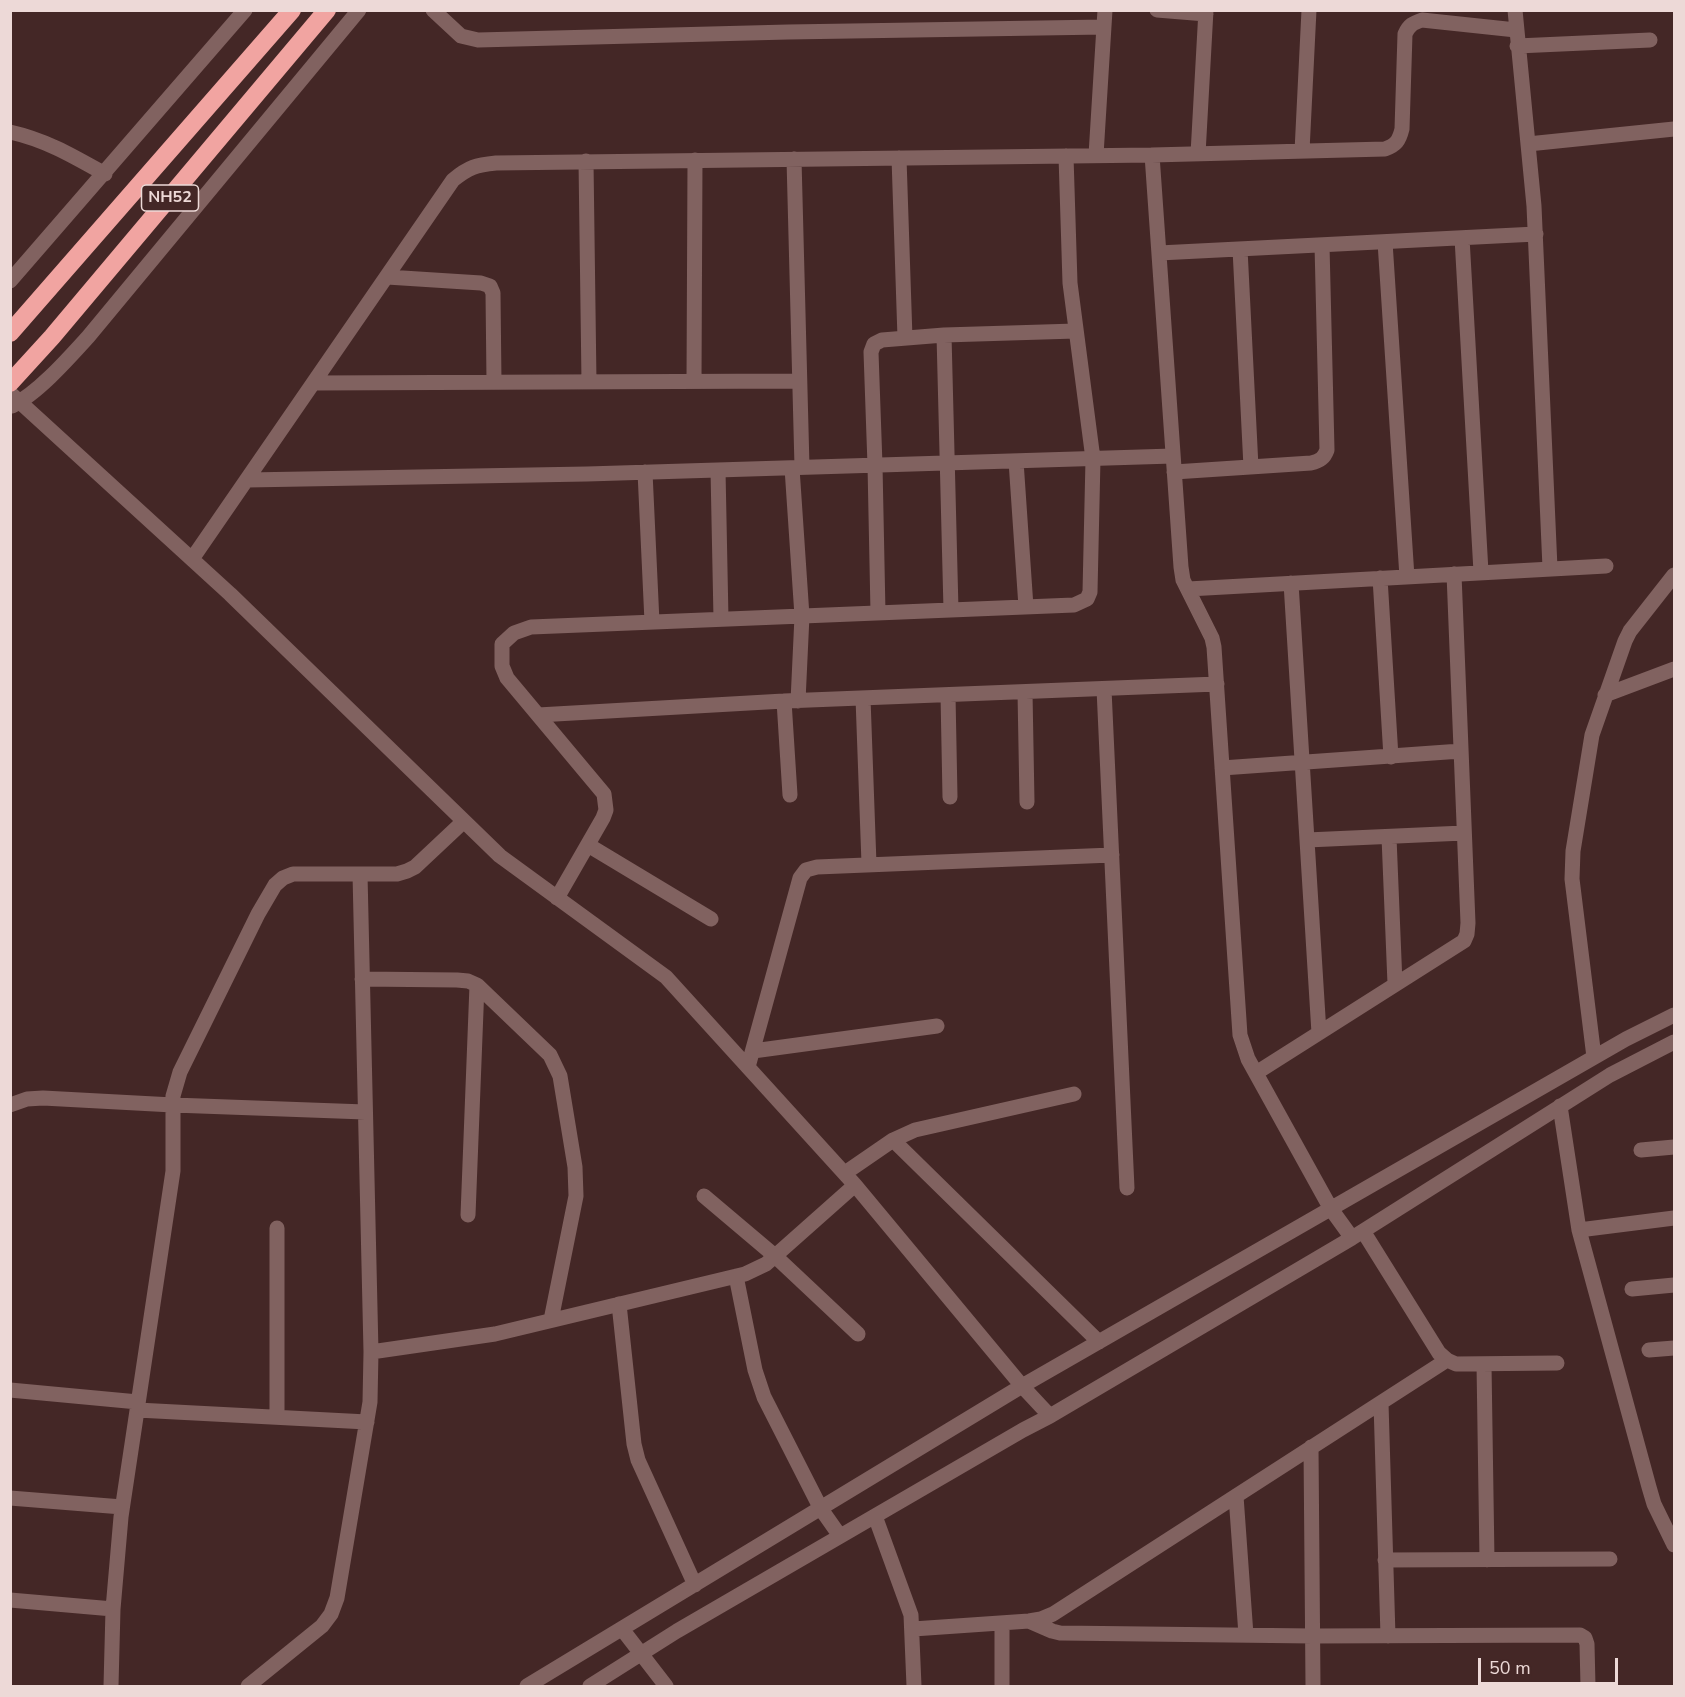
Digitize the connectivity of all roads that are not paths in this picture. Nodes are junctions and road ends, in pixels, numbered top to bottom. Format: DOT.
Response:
graph roads {
  1 [pos="245,10"];
  2 [pos="291,10"];
  3 [pos="327,10"];
  4 [pos="359,10"];
  5 [pos="433,10"];
  6 [pos="1105,10"];
  7 [pos="1157,10"];
  8 [pos="1309,10"];
  9 [pos="1515,10"];
  10 [pos="1206,12"];
  11 [pos="1104,27"];
  12 [pos="1517,38"];
  13 [pos="1650,40"];
  14 [pos="1674,129"];
  15 [pos="10,132"];
  16 [pos="1528,144"];
  17 [pos="1302,151"];
  18 [pos="1198,154"];
  19 [pos="1096,155"];
  20 [pos="1152,155"];
  21 [pos="1066,156"];
  22 [pos="899,158"];
  23 [pos="794,159"];
  24 [pos="695,160"];
  25 [pos="586,161"];
  26 [pos="105,174"];
  27 [pos="1536,234"];
  28 [pos="1462,238"];
  29 [pos="1385,242"];
  30 [pos="1322,245"];
  31 [pos="1240,249"];
  32 [pos="1159,253"];
  33 [pos="387,277"];
  34 [pos="10,282"];
  35 [pos="1076,331"];
  36 [pos="10,333"];
  37 [pos="944,335"];
  38 [pos="905,338"];
  39 [pos="694,381"];
  40 [pos="800,381"];
  41 [pos="494,382"];
  42 [pos="589,382"];
  43 [pos="10,383"];
  44 [pos="314,383"];
  45 [pos="14,401"];
  46 [pos="1173,456"];
  47 [pos="1093,459"];
  48 [pos="1016,461"];
  49 [pos="948,463"];
  50 [pos="875,465"];
  51 [pos="797,467"];
  52 [pos="1251,467"];
  53 [pos="718,470"];
  54 [pos="645,472"];
  55 [pos="1174,472"];
  56 [pos="247,480"];
  57 [pos="192,559"];
  58 [pos="1606,566"];
  59 [pos="1550,568"];
  60 [pos="1481,572"];
  61 [pos="1454,574"];
  62 [pos="1674,575"];
  63 [pos="1407,577"];
  64 [pos="1380,578"];
  65 [pos="1291,583"];
  66 [pos="1188,590"];
  67 [pos="1026,607"];
  68 [pos="951,610"];
  69 [pos="878,613"];
  70 [pos="802,616"];
  71 [pos="721,619"];
  72 [pos="652,622"];
  73 [pos="1674,669"];
  74 [pos="1216,684"];
  75 [pos="1104,689"];
  76 [pos="1025,692"];
  77 [pos="948,695"];
  78 [pos="1605,695"];
  79 [pos="863,698"];
  80 [pos="791,701"];
  81 [pos="538,715"];
  82 [pos="1461,752"];
  83 [pos="1390,757"];
  84 [pos="1302,763"];
  85 [pos="1222,768"];
  86 [pos="790,795"];
  87 [pos="950,796"];
  88 [pos="1027,802"];
  89 [pos="464,821"];
  90 [pos="1464,833"];
  91 [pos="1389,837"];
  92 [pos="1307,840"];
  93 [pos="588,845"];
  94 [pos="1112,855"];
  95 [pos="869,864"];
  96 [pos="360,874"];
  97 [pos="557,898"];
  98 [pos="711,919"];
  99 [pos="362,979"];
  100 [pos="1395,984"];
  101 [pos="477,985"];
  102 [pos="1674,1015"];
  103 [pos="937,1026"];
  104 [pos="1319,1033"];
  105 [pos="1674,1042"];
  106 [pos="753,1051"];
  107 [pos="1594,1057"];
  108 [pos="748,1067"];
  109 [pos="1256,1073"];
  110 [pos="1074,1094"];
  111 [pos="10,1105"];
  112 [pos="173,1105"];
  113 [pos="1560,1106"];
  114 [pos="365,1112"];
  115 [pos="893,1140"];
  116 [pos="1674,1147"];
  117 [pos="1641,1150"];
  118 [pos="850,1179"];
  119 [pos="1127,1188"];
  120 [pos="704,1196"];
  121 [pos="1331,1209"];
  122 [pos="468,1215"];
  123 [pos="1674,1218"];
  124 [pos="277,1228"];
  125 [pos="1579,1230"];
  126 [pos="1358,1234"];
  127 [pos="775,1256"];
  128 [pos="736,1276"];
  129 [pos="1674,1285"];
  130 [pos="1632,1289"];
  131 [pos="619,1304"];
  132 [pos="551,1320"];
  133 [pos="858,1334"];
  134 [pos="1099,1342"];
  135 [pos="1674,1348"];
  136 [pos="1649,1350"];
  137 [pos="371,1352"];
  138 [pos="1447,1360"];
  139 [pos="1557,1363"];
  140 [pos="1484,1364"];
  141 [pos="1022,1386"];
  142 [pos="10,1390"];
  143 [pos="1381,1403"];
  144 [pos="137,1406"];
  145 [pos="1050,1416"];
  146 [pos="277,1417"];
  147 [pos="367,1422"];
  148 [pos="1311,1448"];
  149 [pos="1236,1496"];
  150 [pos="10,1498"];
  151 [pos="122,1507"];
  152 [pos="821,1509"];
  153 [pos="875,1516"];
  154 [pos="840,1536"];
  155 [pos="1674,1545"];
  156 [pos="1610,1559"];
  157 [pos="1385,1560"];
  158 [pos="1487,1560"];
  159 [pos="695,1585"];
  160 [pos="10,1600"];
  161 [pos="113,1609"];
  162 [pos="1029,1621"];
  163 [pos="1002,1623"];
  164 [pos="622,1629"];
  165 [pos="913,1629"];
  166 [pos="1246,1635"];
  167 [pos="1313,1636"];
  168 [pos="1388,1636"];
  169 [pos="642,1653"];
  170 [pos="111,1686"];
  171 [pos="248,1686"];
  172 [pos="528,1686"];
  173 [pos="590,1686"];
  174 [pos="666,1686"];
  175 [pos="914,1686"];
  176 [pos="1002,1686"];
  177 [pos="1313,1686"];
  178 [pos="1588,1686"];
  1 -- 26 [label="street"];
  2 -- 36 [label="highway, NH52"];
  3 -- 43 [label="highway, NH52"];
  4 -- 45 [label="street"];
  5 -- 11 [label="street"];
  6 -- 11 [label="street"];
  7 -- 10 [label="street"];
  8 -- 17 [label="street"];
  9 -- 12 [label="street"];
  10 -- 18 [label="street"];
  11 -- 19 [label="street"];
  12 -- 13 [label="street"];
  12 -- 16 [label="street"];
  12 -- 17 [label="street"];
  14 -- 16 [label="street"];
  15 -- 26 [label="street"];
  16 -- 27 [label="street"];
  17 -- 18 [label="street"];
  18 -- 20 [label="street"];
  19 -- 20 [label="street"];
  19 -- 21 [label="street"];
  20 -- 32 [label="street"];
  21 -- 22 [label="street"];
  21 -- 35 [label="street"];
  22 -- 23 [label="street"];
  22 -- 38 [label="street"];
  23 -- 24 [label="street"];
  23 -- 40 [label="street"];
  24 -- 25 [label="street"];
  24 -- 39 [label="street"];
  25 -- 33 [label="street"];
  25 -- 42 [label="street"];
  26 -- 34 [label="street"];
  27 -- 28 [label="street"];
  27 -- 59 [label="street"];
  28 -- 29 [label="street"];
  28 -- 60 [label="street"];
  29 -- 30 [label="street"];
  29 -- 63 [label="street"];
  30 -- 31 [label="street"];
  30 -- 52 [label="street"];
  31 -- 32 [label="street"];
  31 -- 52 [label="street"];
  32 -- 46 [label="street"];
  33 -- 41 [label="street"];
  33 -- 44 [label="street"];
  35 -- 37 [label="street"];
  35 -- 47 [label="street"];
  37 -- 38 [label="street"];
  37 -- 49 [label="street"];
  38 -- 50 [label="street"];
  39 -- 40 [label="street"];
  39 -- 42 [label="street"];
  40 -- 51 [label="street"];
  41 -- 42 [label="street"];
  41 -- 44 [label="street"];
  44 -- 56 [label="street"];
  45 -- 57 [label="street"];
  46 -- 47 [label="street"];
  46 -- 55 [label="street"];
  47 -- 48 [label="street"];
  47 -- 67 [label="street"];
  48 -- 49 [label="street"];
  48 -- 67 [label="street"];
  49 -- 50 [label="street"];
  49 -- 68 [label="street"];
  50 -- 51 [label="street"];
  50 -- 69 [label="street"];
  51 -- 53 [label="street"];
  51 -- 70 [label="street"];
  52 -- 55 [label="street"];
  53 -- 54 [label="street"];
  53 -- 71 [label="street"];
  54 -- 56 [label="street"];
  54 -- 72 [label="street"];
  55 -- 66 [label="street"];
  56 -- 57 [label="street"];
  57 -- 89 [label="street"];
  58 -- 59 [label="street"];
  59 -- 60 [label="street"];
  60 -- 61 [label="street"];
  61 -- 63 [label="street"];
  61 -- 82 [label="street"];
  62 -- 78 [label="street"];
  63 -- 64 [label="street"];
  64 -- 65 [label="street"];
  64 -- 83 [label="street"];
  65 -- 66 [label="street"];
  65 -- 84 [label="street"];
  66 -- 74 [label="street"];
  67 -- 68 [label="street"];
  68 -- 69 [label="street"];
  69 -- 70 [label="street"];
  70 -- 71 [label="street"];
  70 -- 80 [label="street"];
  71 -- 72 [label="street"];
  72 -- 81 [label="street"];
  73 -- 78 [label="street"];
  74 -- 75 [label="street"];
  74 -- 85 [label="street"];
  75 -- 76 [label="street"];
  75 -- 94 [label="street"];
  76 -- 77 [label="street"];
  76 -- 88 [label="street"];
  77 -- 79 [label="street"];
  77 -- 87 [label="street"];
  78 -- 107 [label="street"];
  79 -- 80 [label="street"];
  79 -- 95 [label="street"];
  80 -- 81 [label="street"];
  80 -- 86 [label="street"];
  81 -- 93 [label="street"];
  82 -- 83 [label="street"];
  82 -- 90 [label="street"];
  83 -- 84 [label="street"];
  84 -- 85 [label="street"];
  84 -- 92 [label="street"];
  85 -- 109 [label="street"];
  89 -- 96 [label="street"];
  89 -- 97 [label="street"];
  90 -- 91 [label="street"];
  90 -- 100 [label="street"];
  91 -- 92 [label="street"];
  91 -- 100 [label="street"];
  92 -- 104 [label="street"];
  93 -- 97 [label="street"];
  93 -- 98 [label="street"];
  94 -- 95 [label="street"];
  94 -- 119 [label="street"];
  95 -- 106 [label="street"];
  96 -- 99 [label="street"];
  96 -- 112 [label="street"];
  97 -- 108 [label="street"];
  99 -- 101 [label="street"];
  99 -- 114 [label="street"];
  100 -- 104 [label="street"];
  101 -- 122 [label="street"];
  101 -- 132 [label="street"];
  102 -- 107 [label="street"];
  103 -- 106 [label="street"];
  104 -- 109 [label="street"];
  105 -- 113 [label="street"];
  106 -- 108 [label="street"];
  107 -- 121 [label="street"];
  108 -- 118 [label="street"];
  109 -- 121 [label="street"];
  110 -- 115 [label="street"];
  111 -- 112 [label="street"];
  112 -- 114 [label="street"];
  112 -- 144 [label="street"];
  113 -- 125 [label="street"];
  113 -- 126 [label="street"];
  114 -- 137 [label="street"];
  115 -- 118 [label="street"];
  115 -- 134 [label="street"];
  116 -- 117 [label="street"];
  118 -- 127 [label="street"];
  118 -- 141 [label="street"];
  120 -- 127 [label="street"];
  121 -- 126 [label="street"];
  121 -- 134 [label="street"];
  123 -- 125 [label="street"];
  124 -- 146 [label="street"];
  125 -- 155 [label="street"];
  126 -- 138 [label="street"];
  126 -- 145 [label="street"];
  127 -- 128 [label="street"];
  127 -- 133 [label="street"];
  128 -- 131 [label="street"];
  128 -- 152 [label="street"];
  129 -- 130 [label="street"];
  131 -- 132 [label="street"];
  131 -- 159 [label="street"];
  132 -- 137 [label="street"];
  134 -- 141 [label="street"];
  135 -- 136 [label="street"];
  137 -- 147 [label="street"];
  138 -- 140 [label="street"];
  138 -- 143 [label="street"];
  139 -- 140 [label="street"];
  140 -- 158 [label="street"];
  141 -- 145 [label="street"];
  141 -- 152 [label="street"];
  142 -- 144 [label="street"];
  143 -- 148 [label="street"];
  143 -- 157 [label="street"];
  144 -- 146 [label="street"];
  144 -- 151 [label="street"];
  145 -- 153 [label="street"];
  146 -- 147 [label="street"];
  147 -- 171 [label="street"];
  148 -- 149 [label="street"];
  148 -- 167 [label="street"];
  149 -- 162 [label="street"];
  149 -- 166 [label="street"];
  150 -- 151 [label="street"];
  151 -- 161 [label="street"];
  152 -- 154 [label="street"];
  152 -- 159 [label="street"];
  153 -- 154 [label="street"];
  153 -- 165 [label="street"];
  154 -- 169 [label="street"];
  156 -- 158 [label="street"];
  157 -- 158 [label="street"];
  157 -- 168 [label="street"];
  159 -- 164 [label="street"];
  160 -- 161 [label="street"];
  161 -- 170 [label="street"];
  162 -- 163 [label="street"];
  162 -- 166 [label="street"];
  163 -- 165 [label="street"];
  163 -- 176 [label="street"];
  164 -- 169 [label="street"];
  164 -- 172 [label="street"];
  165 -- 175 [label="street"];
  166 -- 167 [label="street"];
  167 -- 168 [label="street"];
  167 -- 177 [label="street"];
  168 -- 178 [label="street"];
  169 -- 173 [label="street"];
  169 -- 174 [label="street"];
}
